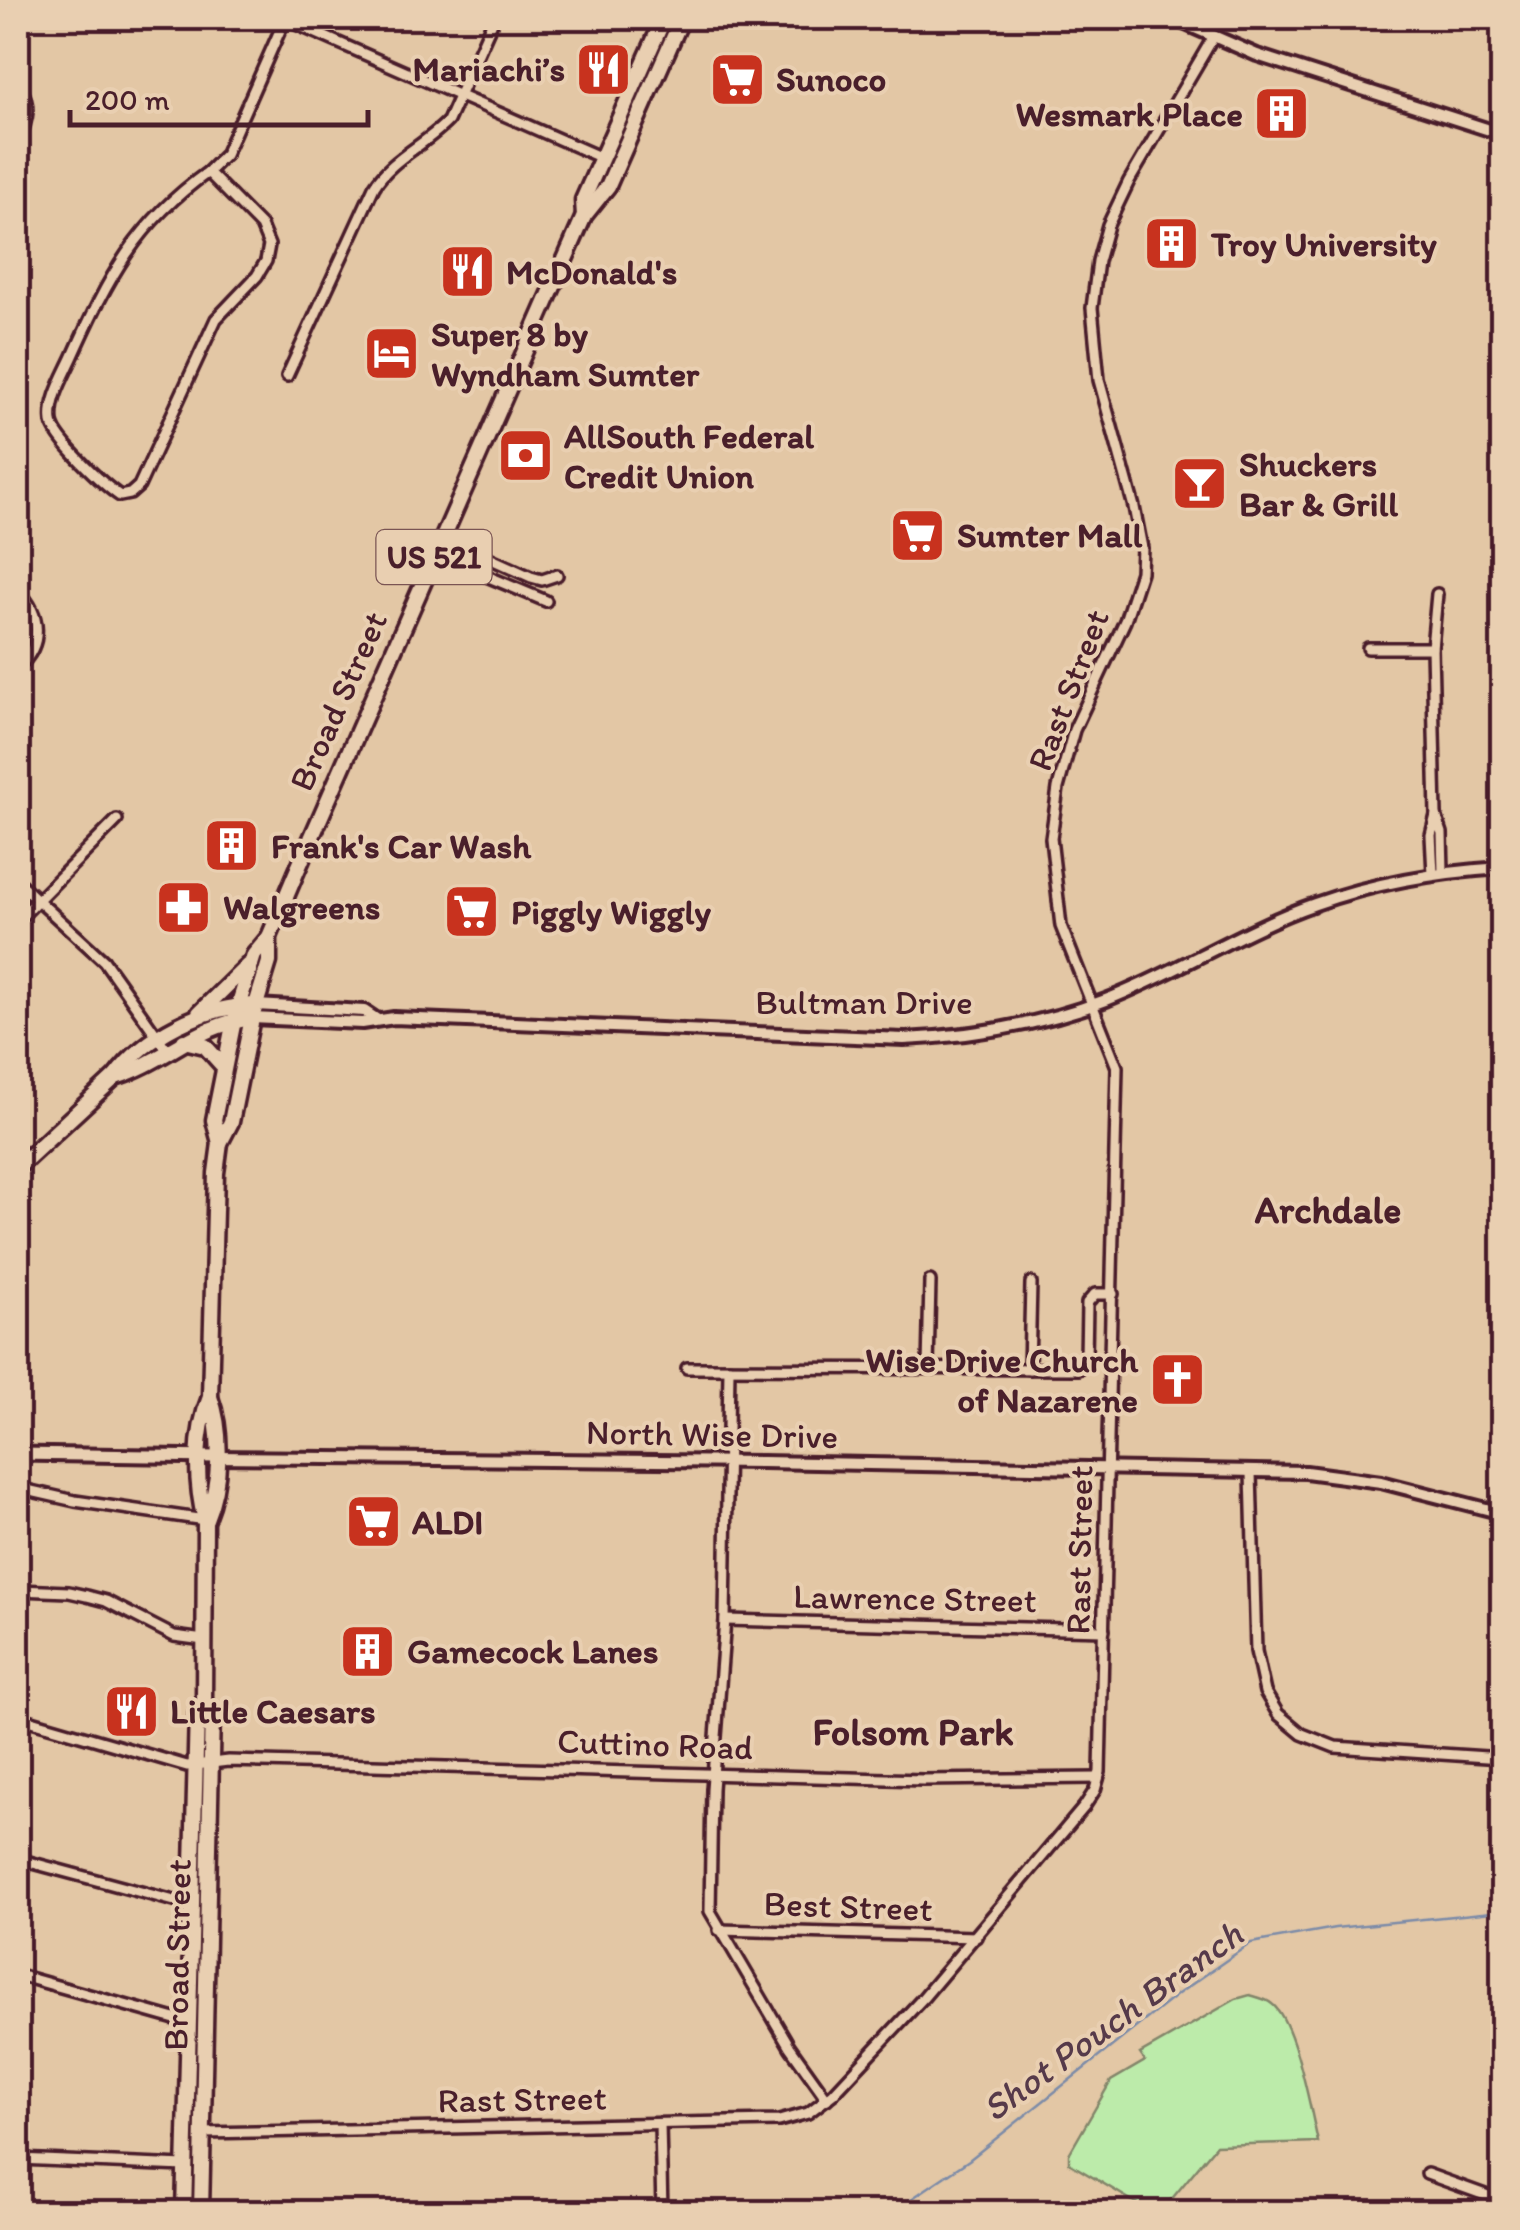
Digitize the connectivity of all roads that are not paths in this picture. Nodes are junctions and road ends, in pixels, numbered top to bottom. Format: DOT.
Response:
graph roads {
  1 [pos="283,18"];
  2 [pos="494,18"];
  3 [pos="664,18"];
  4 [pos="682,18"];
  5 [pos="1172,18"];
  6 [pos="1214,36"];
  7 [pos="18,83"];
  8 [pos="460,96"];
  9 [pos="1502,134"];
  10 [pos="18,142"];
  11 [pos="602,158"];
  12 [pos="208,172"];
  13 [pos="584,216"];
  14 [pos="287,376"];
  15 [pos="440,544"];
  16 [pos="557,575"];
  17 [pos="18,590"];
  18 [pos="1437,594"];
  19 [pos="546,601"];
  20 [pos="1368,648"];
  21 [pos="1432,648"];
  22 [pos="18,667"];
  23 [pos="118,820"];
  24 [pos="1502,868"];
  25 [pos="1438,873"];
  26 [pos="18,882"];
  27 [pos="37,900"];
  28 [pos="18,920"];
  29 [pos="270,937"];
  30 [pos="252,960"];
  31 [pos="1093,1004"];
  32 [pos="254,1012"];
  33 [pos="236,1013"];
  34 [pos="193,1018"];
  35 [pos="183,1041"];
  36 [pos="163,1044"];
  37 [pos="223,1066"];
  38 [pos="220,1143"];
  39 [pos="18,1167"];
  40 [pos="930,1281"];
  41 [pos="1031,1284"];
  42 [pos="1112,1294"];
  43 [pos="686,1368"];
  44 [pos="729,1368"];
  45 [pos="928,1368"];
  46 [pos="1029,1369"];
  47 [pos="18,1454"];
  48 [pos="208,1457"];
  49 [pos="728,1461"];
  50 [pos="1108,1469"];
  51 [pos="1250,1473"];
  52 [pos="18,1488"];
  53 [pos="1502,1513"];
  54 [pos="206,1520"];
  55 [pos="18,1590"];
  56 [pos="724,1620"];
  57 [pos="1104,1630"];
  58 [pos="204,1640"];
  59 [pos="204,1703"];
  60 [pos="18,1717"];
  61 [pos="1502,1758"];
  62 [pos="212,1763"];
  63 [pos="195,1765"];
  64 [pos="713,1774"];
  65 [pos="1098,1778"];
  66 [pos="18,1858"];
  67 [pos="192,1906"];
  68 [pos="209,1906"];
  69 [pos="720,1930"];
  70 [pos="976,1938"];
  71 [pos="18,1978"];
  72 [pos="189,2023"];
  73 [pos="827,2099"];
  74 [pos="660,2124"];
  75 [pos="203,2133"];
  76 [pos="18,2159"];
  77 [pos="185,2166"];
  78 [pos="1427,2174"];
  79 [pos="1502,2201"];
  80 [pos="184,2212"];
  81 [pos="201,2212"];
  82 [pos="662,2212"];
  1 -- 8 [label="street"];
  1 -- 12 [label="street"];
  2 -- 8 [label="street"];
  3 -- 11 [label="main road, Broad Street / US 521"];
  4 -- 13 [label="main road, Broad Street / US 521"];
  5 -- 6 [label="street"];
  6 -- 9 [label="street"];
  6 -- 31 [label="street, Rast Street"];
  7 -- 10 [label="street"];
  8 -- 11 [label="street"];
  8 -- 14 [label="street"];
  11 -- 13 [label="main road, Broad Street / US 521"];
  12 -- 12 [label="street"];
  13 -- 15 [label="main road, Broad Street / US 521"];
  15 -- 16 [label="street"];
  15 -- 19 [label="street"];
  15 -- 29 [label="main road, Broad Street / US 521"];
  17 -- 22 [label="street"];
  18 -- 21 [label="street"];
  20 -- 21 [label="street"];
  21 -- 25 [label="street"];
  23 -- 27 [label="street"];
  24 -- 25 [label="street, Bultman Drive"];
  25 -- 31 [label="street, Bultman Drive"];
  26 -- 27 [label="street"];
  27 -- 28 [label="street"];
  27 -- 36 [label="street"];
  29 -- 30 [label="main road, Broad Street / US 521"];
  29 -- 32 [label="main road, Broad Street / US 521"];
  30 -- 33 [label="main road, Broad Street"];
  30 -- 34 [label="main road, US 521"];
  31 -- 32 [label="street, Bultman Drive"];
  31 -- 42 [label="street, Rast Street"];
  32 -- 33 [label="main road, Bultman Drive"];
  32 -- 38 [label="main road, Broad Street"];
  33 -- 34 [label="main road, Bultman Drive"];
  33 -- 35 [label="main road, Bultman Drive / US 521"];
  33 -- 37 [label="main road, Broad Street"];
  34 -- 36 [label="main road, Bultman Drive / US 521"];
  35 -- 36 [label="main road, Bultman Drive / US 521"];
  35 -- 37 [label="main road"];
  36 -- 39 [label="main road, Bultman Drive / US 521"];
  37 -- 38 [label="main road, Broad Street"];
  38 -- 48 [label="main road, Broad Street"];
  40 -- 45 [label="street"];
  41 -- 46 [label="street"];
  42 -- 46 [label="street"];
  42 -- 50 [label="street, Rast Street"];
  43 -- 44 [label="street"];
  44 -- 45 [label="street"];
  44 -- 49 [label="street"];
  45 -- 46 [label="street"];
  47 -- 48 [label="main road"];
  48 -- 49 [label="street, North Wise Drive"];
  48 -- 54 [label="main road, Broad Street"];
  49 -- 50 [label="street, North Wise Drive"];
  49 -- 56 [label="street"];
  50 -- 51 [label="street, North Wise Drive"];
  50 -- 57 [label="street, Rast Street"];
  51 -- 53 [label="street, North Wise Drive"];
  51 -- 61 [label="street"];
  52 -- 54 [label="street"];
  54 -- 58 [label="main road, Broad Street"];
  55 -- 58 [label="street"];
  56 -- 57 [label="street, Lawrence Street"];
  56 -- 64 [label="street"];
  57 -- 65 [label="street, Rast Street"];
  58 -- 59 [label="main road, Broad Street"];
  59 -- 62 [label="main road, Broad Street"];
  59 -- 63 [label="main road, Broad Street"];
  60 -- 63 [label="street, Cuttino Road"];
  62 -- 63 [label="street, Cuttino Road"];
  62 -- 64 [label="street, Cuttino Road"];
  62 -- 68 [label="main road, Broad Street"];
  63 -- 67 [label="main road, Broad Street"];
  64 -- 65 [label="street, Cuttino Road"];
  64 -- 69 [label="street"];
  65 -- 70 [label="street, Rast Street"];
  66 -- 67 [label="street"];
  67 -- 68 [label="street"];
  67 -- 72 [label="main road, Broad Street"];
  68 -- 75 [label="main road, Broad Street"];
  69 -- 70 [label="street, Best Street"];
  69 -- 73 [label="street"];
  70 -- 73 [label="street, Rast Street"];
  71 -- 72 [label="street"];
  72 -- 77 [label="main road, Broad Street"];
  73 -- 74 [label="street, Rast Street"];
  74 -- 75 [label="street, Rast Street"];
  74 -- 82 [label="street"];
  75 -- 81 [label="main road, Broad Street"];
  76 -- 77 [label="street"];
  77 -- 80 [label="main road, Broad Street"];
  78 -- 79 [label="street"];
}
